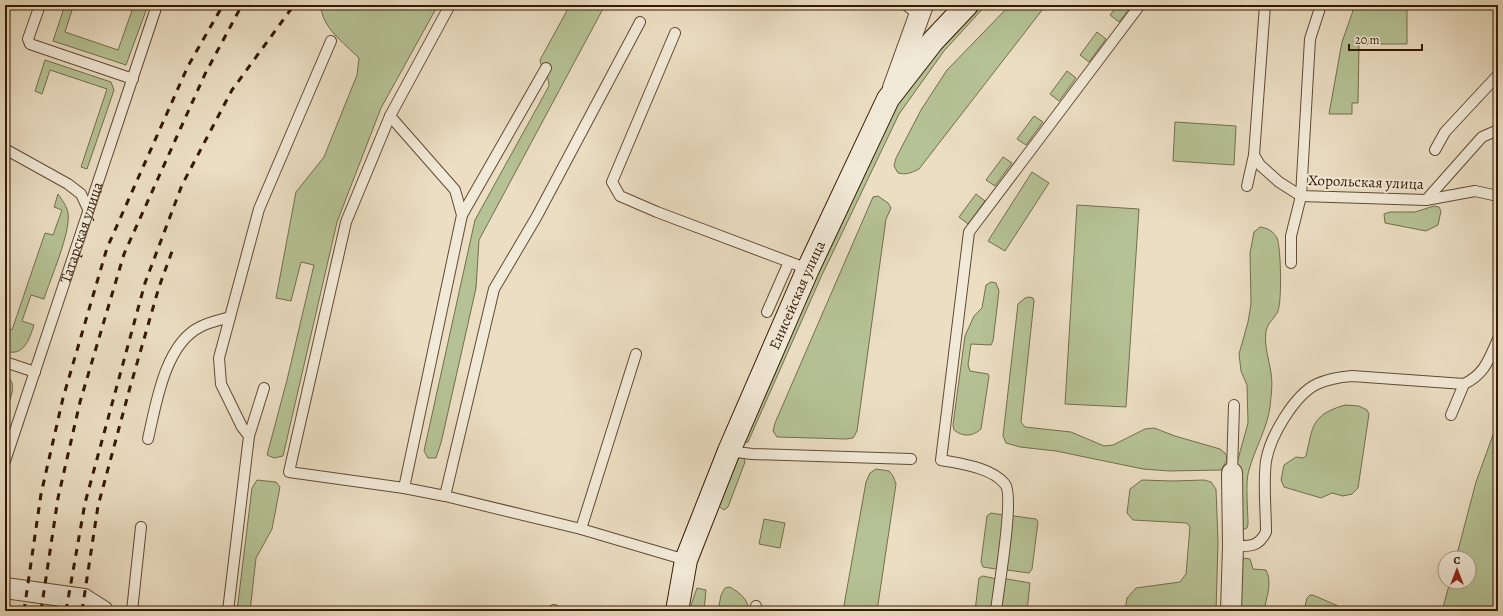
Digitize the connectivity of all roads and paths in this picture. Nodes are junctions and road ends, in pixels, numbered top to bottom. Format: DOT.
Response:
graph roads {
  1 [pos="40,5"];
  2 [pos="157,5"];
  3 [pos="450,5"];
  4 [pos="967,5"];
  5 [pos="1140,5"];
  6 [pos="1265,5"];
  7 [pos="1321,5"];
  8 [pos="916,8"];
  9 [pos="640,22"];
  10 [pos="676,33"];
  11 [pos="332,41"];
  12 [pos="546,68"];
  13 [pos="1498,75"];
  14 [pos="133,79"];
  15 [pos="888,99"];
  16 [pos="390,116"];
  17 [pos="1498,130"];
  18 [pos="5,149"];
  19 [pos="1435,150"];
  20 [pos="1254,155"];
  21 [pos="1247,186"];
  22 [pos="1301,196"];
  23 [pos="1498,196"];
  24 [pos="1426,200"];
  25 [pos="88,209"];
  26 [pos="462,215"];
  27 [pos="1291,263"];
  28 [pos="798,266"];
  29 [pos="767,312"];
  30 [pos="230,317"];
  31 [pos="1498,339"];
  32 [pos="636,354"];
  33 [pos="5,362"];
  34 [pos="35,372"];
  35 [pos="1464,384"];
  36 [pos="264,388"];
  37 [pos="1234,404"];
  38 [pos="1451,415"];
  39 [pos="249,436"];
  40 [pos="148,439"];
  41 [pos="729,451"];
  42 [pos="910,459"];
  43 [pos="5,461"];
  44 [pos="1232,473"];
  45 [pos="404,488"];
  46 [pos="445,496"];
  47 [pos="141,527"];
  48 [pos="581,529"];
  49 [pos="1233,546"];
  50 [pos="686,560"];
  51 [pos="5,588"];
  52 [pos="103,611"];
  53 [pos="132,611"];
  54 [pos="228,611"];
  55 [pos="677,611"];
  56 [pos="996,611"];
  57 [pos="1231,611"];
  1 -- 14 [label="lane"];
  2 -- 14 [label="lane, Татарская улица"];
  3 -- 16 [label="lane"];
  4 -- 15 [label="main road, Енисейская улица"];
  5 -- 56 [label="lane"];
  6 -- 20 [label="lane"];
  7 -- 22 [label="lane"];
  8 -- 15 [label="street"];
  9 -- 46 [label="lane"];
  10 -- 28 [label="lane"];
  11 -- 30 [label="lane"];
  12 -- 26 [label="lane"];
  13 -- 19 [label="lane"];
  14 -- 25 [label="lane, Татарская улица"];
  15 -- 28 [label="main road, Енисейская улица"];
  16 -- 26 [label="lane"];
  16 -- 45 [label="lane"];
  17 -- 24 [label="lane"];
  18 -- 25 [label="lane"];
  20 -- 21 [label="lane"];
  20 -- 22 [label="lane, Хорольская улица"];
  22 -- 24 [label="lane, Хорольская улица"];
  22 -- 27 [label="lane"];
  23 -- 24 [label="lane, Хорольская улица"];
  25 -- 34 [label="lane, Татарская улица"];
  26 -- 45 [label="lane"];
  28 -- 29 [label="lane"];
  28 -- 41 [label="main road, Енисейская улица"];
  30 -- 39 [label="lane"];
  30 -- 40 [label="lane"];
  31 -- 35 [label="lane"];
  32 -- 48 [label="lane"];
  33 -- 34 [label="lane"];
  34 -- 43 [label="lane, Татарская улица"];
  35 -- 38 [label="lane"];
  35 -- 49 [label="lane"];
  36 -- 39 [label="lane"];
  37 -- 44 [label="lane"];
  39 -- 54 [label="lane"];
  41 -- 42 [label="lane"];
  41 -- 50 [label="main road, Енисейская улица"];
  44 -- 49 [label="street"];
  45 -- 46 [label="lane"];
  46 -- 48 [label="lane"];
  47 -- 53 [label="lane"];
  48 -- 50 [label="lane"];
  49 -- 57 [label="street"];
  50 -- 55 [label="main road, Енисейская улица"];
  51 -- 52 [label="street"];
}
